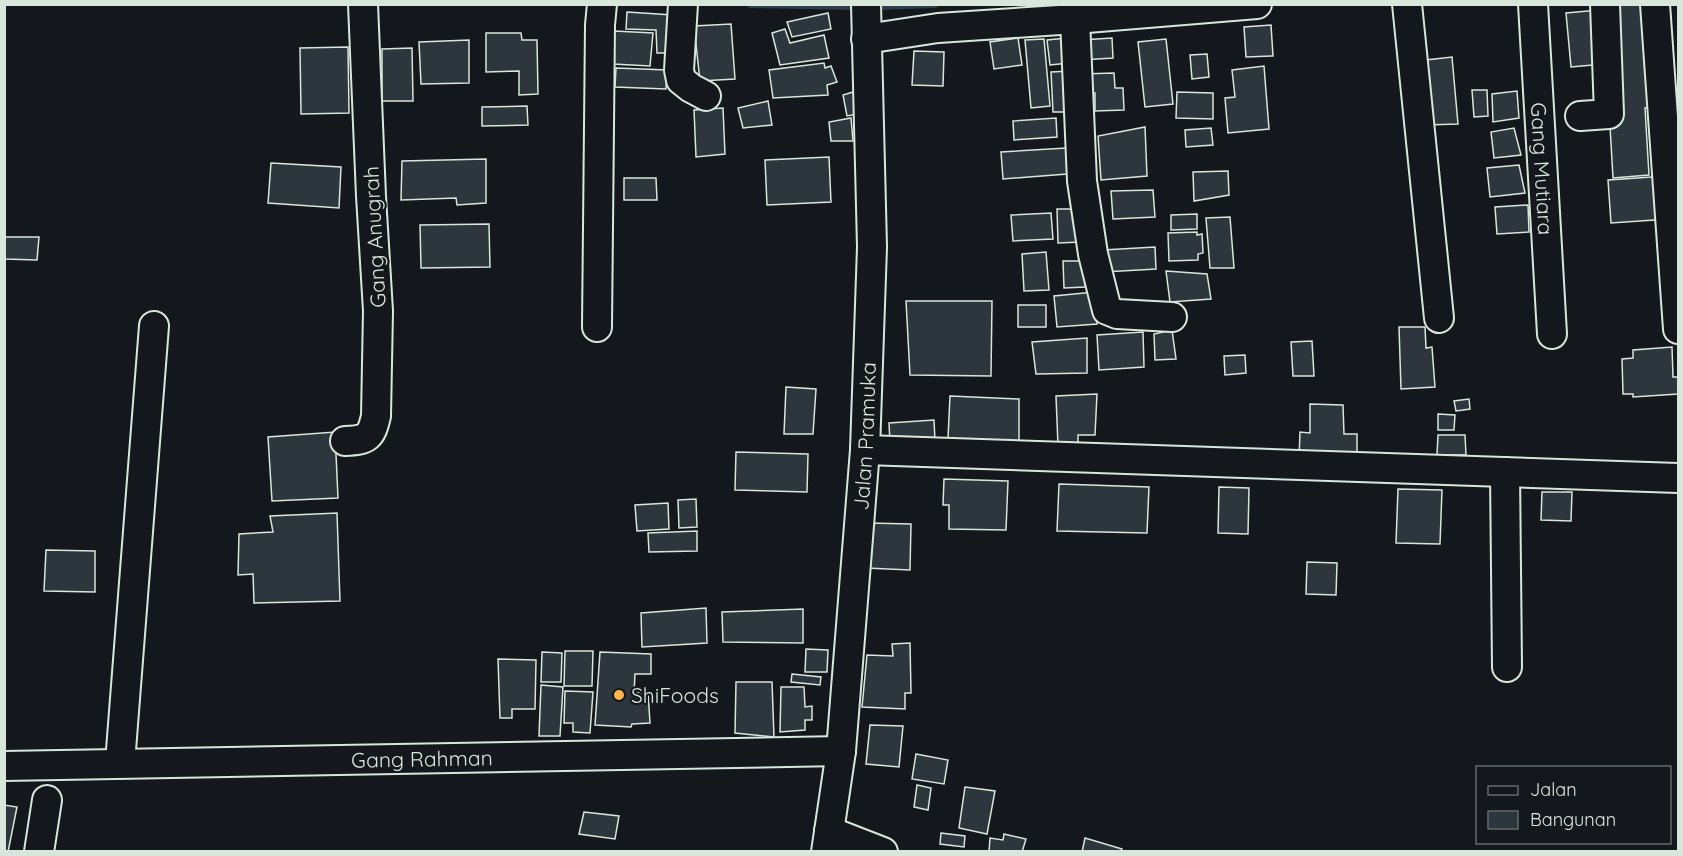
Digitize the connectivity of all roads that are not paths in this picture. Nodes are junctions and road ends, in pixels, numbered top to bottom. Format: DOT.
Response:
graph roads {
  1 [pos="1257,4"];
  2 [pos="1407,4"];
  3 [pos="1533,4"];
  4 [pos="1605,4"];
  5 [pos="1655,4"];
  6 [pos="363,9"];
  7 [pos="683,13"];
  8 [pos="601,15"];
  9 [pos="1075,19"];
  10 [pos="866,24"];
  11 [pos="706,96"];
  12 [pos="1580,116"];
  13 [pos="1172,317"];
  14 [pos="1439,318"];
  15 [pos="153,326"];
  16 [pos="597,327"];
  17 [pos="1678,329"];
  18 [pos="1552,334"];
  19 [pos="345,441"];
  20 [pos="865,450"];
  21 [pos="1505,472"];
  22 [pos="1678,478"];
  23 [pos="1507,667"];
  24 [pos="841,751"];
  25 [pos="120,763"];
  26 [pos="4,766"];
  27 [pos="47,800"];
  28 [pos="827,841"];
  29 [pos="39,852"];
  30 [pos="883,852"];
  1 -- 9 [label="street"];
  2 -- 14 [label="street"];
  3 -- 18 [label="street, Gang Mutiara"];
  4 -- 12 [label="street"];
  5 -- 17 [label="street"];
  6 -- 19 [label="street, Gang Anugrah"];
  7 -- 11 [label="street"];
  8 -- 16 [label="street"];
  9 -- 10 [label="street"];
  9 -- 13 [label="street"];
  10 -- 20 [label="street, Jalan Pramuka"];
  15 -- 25 [label="street"];
  20 -- 21 [label="street"];
  20 -- 24 [label="street, Jalan Pramuka"];
  21 -- 22 [label="street"];
  21 -- 23 [label="street"];
  24 -- 25 [label="street, Gang Rahman"];
  24 -- 28 [label="street, Jalan Pramuka"];
  25 -- 26 [label="street, Gang Rahman"];
  27 -- 29 [label="street"];
  28 -- 30 [label="street"];
}
